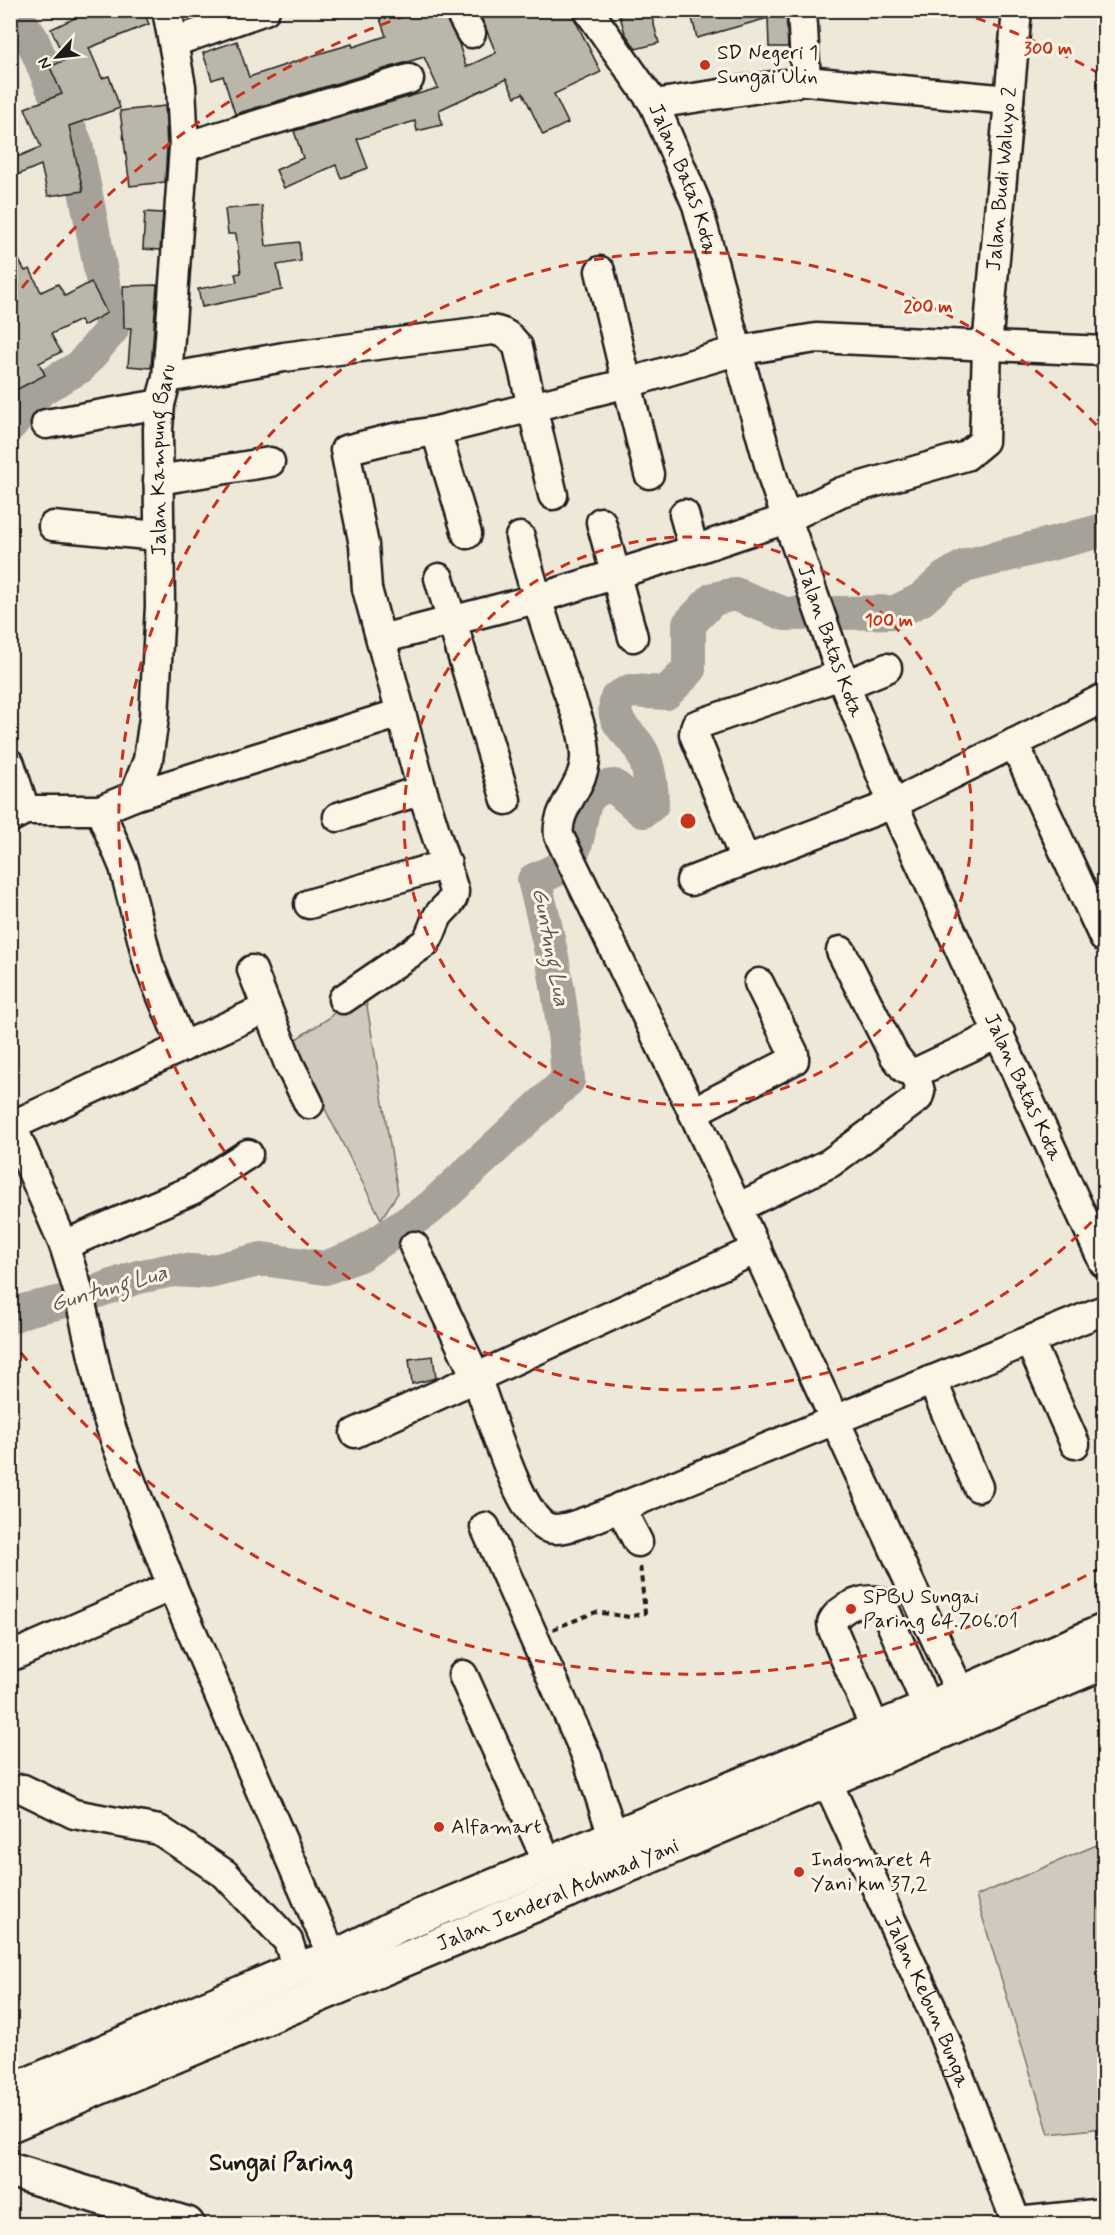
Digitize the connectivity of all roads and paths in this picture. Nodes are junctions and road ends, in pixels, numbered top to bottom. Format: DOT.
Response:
graph roads {
  1 [pos="167,10"];
  2 [pos="264,10"];
  3 [pos="588,10"];
  4 [pos="802,10"];
  5 [pos="1017,10"];
  6 [pos="174,42"];
  7 [pos="410,79"];
  8 [pos="806,81"];
  9 [pos="1009,100"];
  10 [pos="654,104"];
  11 [pos="184,147"];
  12 [pos="600,271"];
  13 [pos="987,348"];
  14 [pos="736,351"];
  15 [pos="1104,351"];
  16 [pos="628,383"];
  17 [pos="164,391"];
  18 [pos="531,408"];
  19 [pos="46,424"];
  20 [pos="436,431"];
  21 [pos="270,462"];
  22 [pos="649,474"];
  23 [pos="158,480"];
  24 [pos="553,495"];
  25 [pos="684,514"];
  26 [pos="786,519"];
  27 [pos="601,522"];
  28 [pos="53,526"];
  29 [pos="467,534"];
  30 [pos="158,536"];
  31 [pos="520,537"];
  32 [pos="694,550"];
  33 [pos="615,574"];
  34 [pos="439,578"];
  35 [pos="536,598"];
  36 [pos="452,621"];
  37 [pos="633,637"];
  38 [pos="381,639"];
  39 [pos="887,668"];
  40 [pos="843,680"];
  41 [pos="1104,698"];
  42 [pos="401,713"];
  43 [pos="1014,743"];
  44 [pos="10,764"];
  45 [pos="422,790"];
  46 [pos="134,796"];
  47 [pos="506,800"];
  48 [pos="893,804"];
  49 [pos="100,810"];
  50 [pos="18,814"];
  51 [pos="338,817"];
  52 [pos="745,860"];
  53 [pos="447,864"];
  54 [pos="691,881"];
  55 [pos="309,904"];
  56 [pos="1104,938"];
  57 [pos="841,951"];
  58 [pos="252,970"];
  59 [pos="759,983"];
  60 [pos="343,999"];
  61 [pos="267,1008"];
  62 [pos="1000,1033"];
  63 [pos="183,1047"];
  64 [pos="915,1073"];
  65 [pos="309,1104"];
  66 [pos="693,1112"];
  67 [pos="11,1123"];
  68 [pos="248,1154"];
  69 [pos="737,1208"];
  70 [pos="64,1245"];
  71 [pos="414,1246"];
  72 [pos="757,1249"];
  73 [pos="1104,1263"];
  74 [pos="1104,1310"];
  75 [pos="1030,1342"];
  76 [pos="476,1377"];
  77 [pos="933,1380"];
  78 [pos="836,1418"];
  79 [pos="355,1432"];
  80 [pos="1075,1444"];
  81 [pos="978,1487"];
  82 [pos="620,1507"];
  83 [pos="485,1527"];
  84 [pos="638,1542"];
  85 [pos="172,1586"];
  86 [pos="1104,1631"];
  87 [pos="535,1637"];
  88 [pos="10,1657"];
  89 [pos="1104,1662"];
  90 [pos="1040,1674"];
  91 [pos="463,1675"];
  92 [pos="961,1694"];
  93 [pos="928,1708"];
  94 [pos="875,1728"];
  95 [pos="827,1781"];
  96 [pos="23,1789"];
  97 [pos="613,1836"];
  98 [pos="548,1863"];
  99 [pos="333,1958"];
  100 [pos="297,1969"];
  101 [pos="206,2025"];
  102 [pos="151,2048"];
  103 [pos="10,2092"];
  104 [pos="10,2125"];
  105 [pos="10,2170"];
  106 [pos="1104,2213"];
  107 [pos="171,2222"];
  108 [pos="1017,2223"];
  1 -- 6 [label="street, Jalan Kampung Baru"];
  2 -- 6 [label="street"];
  3 -- 10 [label="street, Jalan Batas Kota"];
  4 -- 8 [label="street"];
  5 -- 9 [label="street, Jalan Budi Waluyo 2"];
  6 -- 11 [label="street, Jalan Kampung Baru"];
  7 -- 11 [label="street"];
  8 -- 9 [label="street"];
  8 -- 10 [label="street"];
  9 -- 13 [label="street, Jalan Budi Waluyo 2"];
  10 -- 14 [label="street, Jalan Batas Kota"];
  11 -- 17 [label="street, Jalan Kampung Baru"];
  12 -- 16 [label="street"];
  13 -- 14 [label="street"];
  13 -- 15 [label="street"];
  13 -- 26 [label="street, Jalan Budi Waluyo 2"];
  14 -- 16 [label="street"];
  14 -- 26 [label="street, Jalan Batas Kota"];
  16 -- 18 [label="street"];
  16 -- 22 [label="street"];
  17 -- 18 [label="street"];
  17 -- 19 [label="street"];
  17 -- 23 [label="street, Jalan Kampung Baru"];
  18 -- 20 [label="street"];
  18 -- 24 [label="street"];
  20 -- 29 [label="street"];
  20 -- 38 [label="street"];
  21 -- 23 [label="street"];
  23 -- 30 [label="street, Jalan Kampung Baru"];
  25 -- 32 [label="street"];
  26 -- 32 [label="street, Jalan Budi Waluyo 2"];
  26 -- 40 [label="street, Jalan Batas Kota"];
  27 -- 33 [label="street"];
  28 -- 30 [label="street"];
  30 -- 46 [label="street, Jalan Kampung Baru"];
  31 -- 35 [label="street"];
  32 -- 33 [label="street, Jalan Budi Waluyo 2"];
  33 -- 35 [label="street, Jalan Budi Waluyo 2"];
  33 -- 37 [label="street"];
  34 -- 36 [label="street"];
  35 -- 36 [label="street, Jalan Budi Waluyo 2"];
  35 -- 66 [label="street"];
  36 -- 38 [label="street, Jalan Budi Waluyo 2"];
  36 -- 47 [label="street"];
  38 -- 42 [label="street"];
  39 -- 40 [label="street"];
  40 -- 48 [label="street, Jalan Batas Kota"];
  40 -- 52 [label="street"];
  41 -- 43 [label="street"];
  42 -- 45 [label="street"];
  42 -- 46 [label="street"];
  43 -- 48 [label="street"];
  43 -- 56 [label="street"];
  44 -- 50 [label="street"];
  45 -- 51 [label="street"];
  45 -- 53 [label="street"];
  46 -- 49 [label="street"];
  48 -- 52 [label="street"];
  48 -- 62 [label="street, Jalan Batas Kota"];
  49 -- 50 [label="street"];
  49 -- 63 [label="street"];
  52 -- 54 [label="street"];
  53 -- 55 [label="street"];
  53 -- 60 [label="street"];
  57 -- 64 [label="street"];
  58 -- 61 [label="street"];
  59 -- 66 [label="street"];
  61 -- 63 [label="street"];
  61 -- 65 [label="street"];
  62 -- 64 [label="street"];
  62 -- 73 [label="street, Jalan Batas Kota"];
  63 -- 67 [label="street"];
  64 -- 69 [label="street"];
  66 -- 69 [label="street"];
  67 -- 70 [label="street"];
  68 -- 70 [label="street"];
  69 -- 72 [label="street"];
  70 -- 85 [label="street"];
  71 -- 76 [label="street"];
  72 -- 76 [label="street"];
  72 -- 78 [label="street"];
  74 -- 75 [label="street"];
  75 -- 77 [label="street"];
  75 -- 80 [label="street"];
  76 -- 79 [label="street"];
  76 -- 82 [label="street"];
  77 -- 78 [label="street"];
  77 -- 81 [label="street"];
  78 -- 82 [label="street"];
  78 -- 92 [label="street"];
  82 -- 84 [label="street"];
  83 -- 87 [label="street"];
  84 -- 87 [label="path"];
  85 -- 88 [label="street"];
  85 -- 99 [label="street"];
  86 -- 90 [label="main road, Jalan Jenderal Achmad Yani"];
  87 -- 97 [label="street"];
  89 -- 90 [label="main road, Jalan Jenderal Achmad Yani"];
  90 -- 92 [label="main road, Jalan Jenderal Achmad Yani"];
  90 -- 95 [label="main road, Jalan Jenderal Achmad Yani"];
  91 -- 98 [label="street"];
  92 -- 93 [label="main road, Jalan Jenderal Achmad Yani"];
  93 -- 94 [label="main road, Jalan Jenderal Achmad Yani"];
  93 -- 94 [label="street"];
  94 -- 97 [label="main road, Jalan Jenderal Achmad Yani"];
  95 -- 101 [label="main road, Jalan Jenderal Achmad Yani"];
  95 -- 108 [label="street, Jalan Kebun Bunga"];
  96 -- 100 [label="street"];
  97 -- 98 [label="main road, Jalan Jenderal Achmad Yani"];
  98 -- 99 [label="main road, Jalan Jenderal Achmad Yani"];
  99 -- 100 [label="main road, Jalan Jenderal Achmad Yani"];
  100 -- 101 [label="main road, Jalan Jenderal Achmad Yani"];
  101 -- 102 [label="main road, Jalan Jenderal Achmad Yani"];
  102 -- 103 [label="main road, Jalan Jenderal Achmad Yani"];
  102 -- 104 [label="main road, Jalan Jenderal Achmad Yani"];
  105 -- 107 [label="main road"];
  106 -- 108 [label="street"];
}
